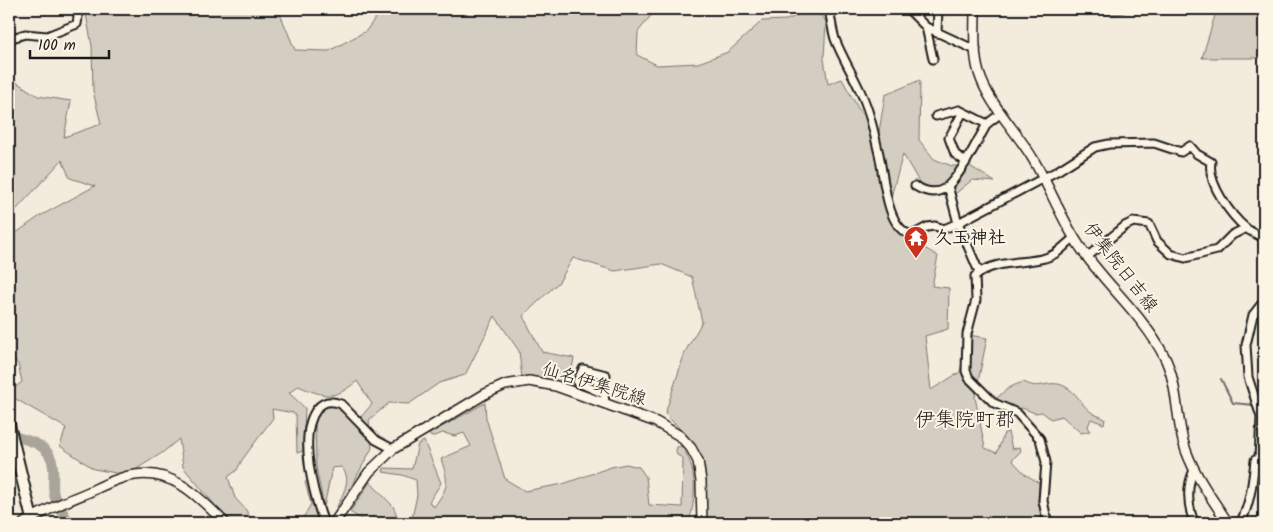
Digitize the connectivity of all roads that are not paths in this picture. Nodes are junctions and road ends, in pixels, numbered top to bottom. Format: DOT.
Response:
graph roads {
  1 [pos="76,9"];
  2 [pos="829,9"];
  3 [pos="908,9"];
  4 [pos="938,9"];
  5 [pos="975,9"];
  6 [pos="926,27"];
  7 [pos="937,33"];
  8 [pos="9,36"];
  9 [pos="976,49"];
  10 [pos="933,59"];
  11 [pos="963,112"];
  12 [pos="1001,113"];
  13 [pos="936,116"];
  14 [pos="987,124"];
  15 [pos="966,162"];
  16 [pos="1044,178"];
  17 [pos="915,186"];
  18 [pos="948,186"];
  19 [pos="958,223"];
  20 [pos="1246,228"];
  21 [pos="1074,238"];
  22 [pos="1264,239"];
  23 [pos="1087,258"];
  24 [pos="979,272"];
  25 [pos="1264,301"];
  26 [pos="606,375"];
  27 [pos="605,403"];
  28 [pos="1262,416"];
  29 [pos="10,430"];
  30 [pos="393,449"];
  31 [pos="1258,459"];
  32 [pos="1264,469"];
  33 [pos="1194,470"];
  34 [pos="29,522"];
  35 [pos="225,523"];
  36 [pos="324,523"];
  37 [pos="334,523"];
  38 [pos="702,523"];
  39 [pos="1051,523"];
  40 [pos="1194,523"];
  41 [pos="1228,523"];
  42 [pos="1240,523"];
  1 -- 8 [label="street"];
  2 -- 19 [label="street"];
  3 -- 6 [label="street"];
  4 -- 7 [label="street"];
  5 -- 9 [label="main road, 伊集院日吉線"];
  6 -- 7 [label="street"];
  6 -- 10 [label="street"];
  7 -- 9 [label="street"];
  9 -- 12 [label="main road, 伊集院日吉線"];
  11 -- 13 [label="street"];
  11 -- 14 [label="street"];
  11 -- 15 [label="street"];
  12 -- 14 [label="street"];
  12 -- 16 [label="main road, 伊集院日吉線"];
  14 -- 15 [label="street"];
  15 -- 18 [label="street"];
  16 -- 19 [label="street"];
  16 -- 20 [label="street"];
  16 -- 21 [label="main road, 伊集院日吉線"];
  17 -- 18 [label="street"];
  18 -- 19 [label="street"];
  19 -- 24 [label="street"];
  20 -- 22 [label="street"];
  20 -- 23 [label="street"];
  21 -- 23 [label="main road, 伊集院日吉線"];
  21 -- 24 [label="street"];
  23 -- 33 [label="main road, 伊集院日吉線"];
  24 -- 39 [label="street"];
  25 -- 28 [label="street"];
  26 -- 27 [label="street"];
  27 -- 30 [label="main road, 仙名伊集院線"];
  27 -- 38 [label="main road, 仙名伊集院線"];
  28 -- 31 [label="street"];
  29 -- 34 [label="highway"];
  30 -- 36 [label="street"];
  30 -- 37 [label="main road, 仙名伊集院線"];
  31 -- 32 [label="street"];
  31 -- 42 [label="street"];
  33 -- 40 [label="street"];
  33 -- 41 [label="main road, 伊集院日吉線"];
  34 -- 35 [label="main road"];
}
